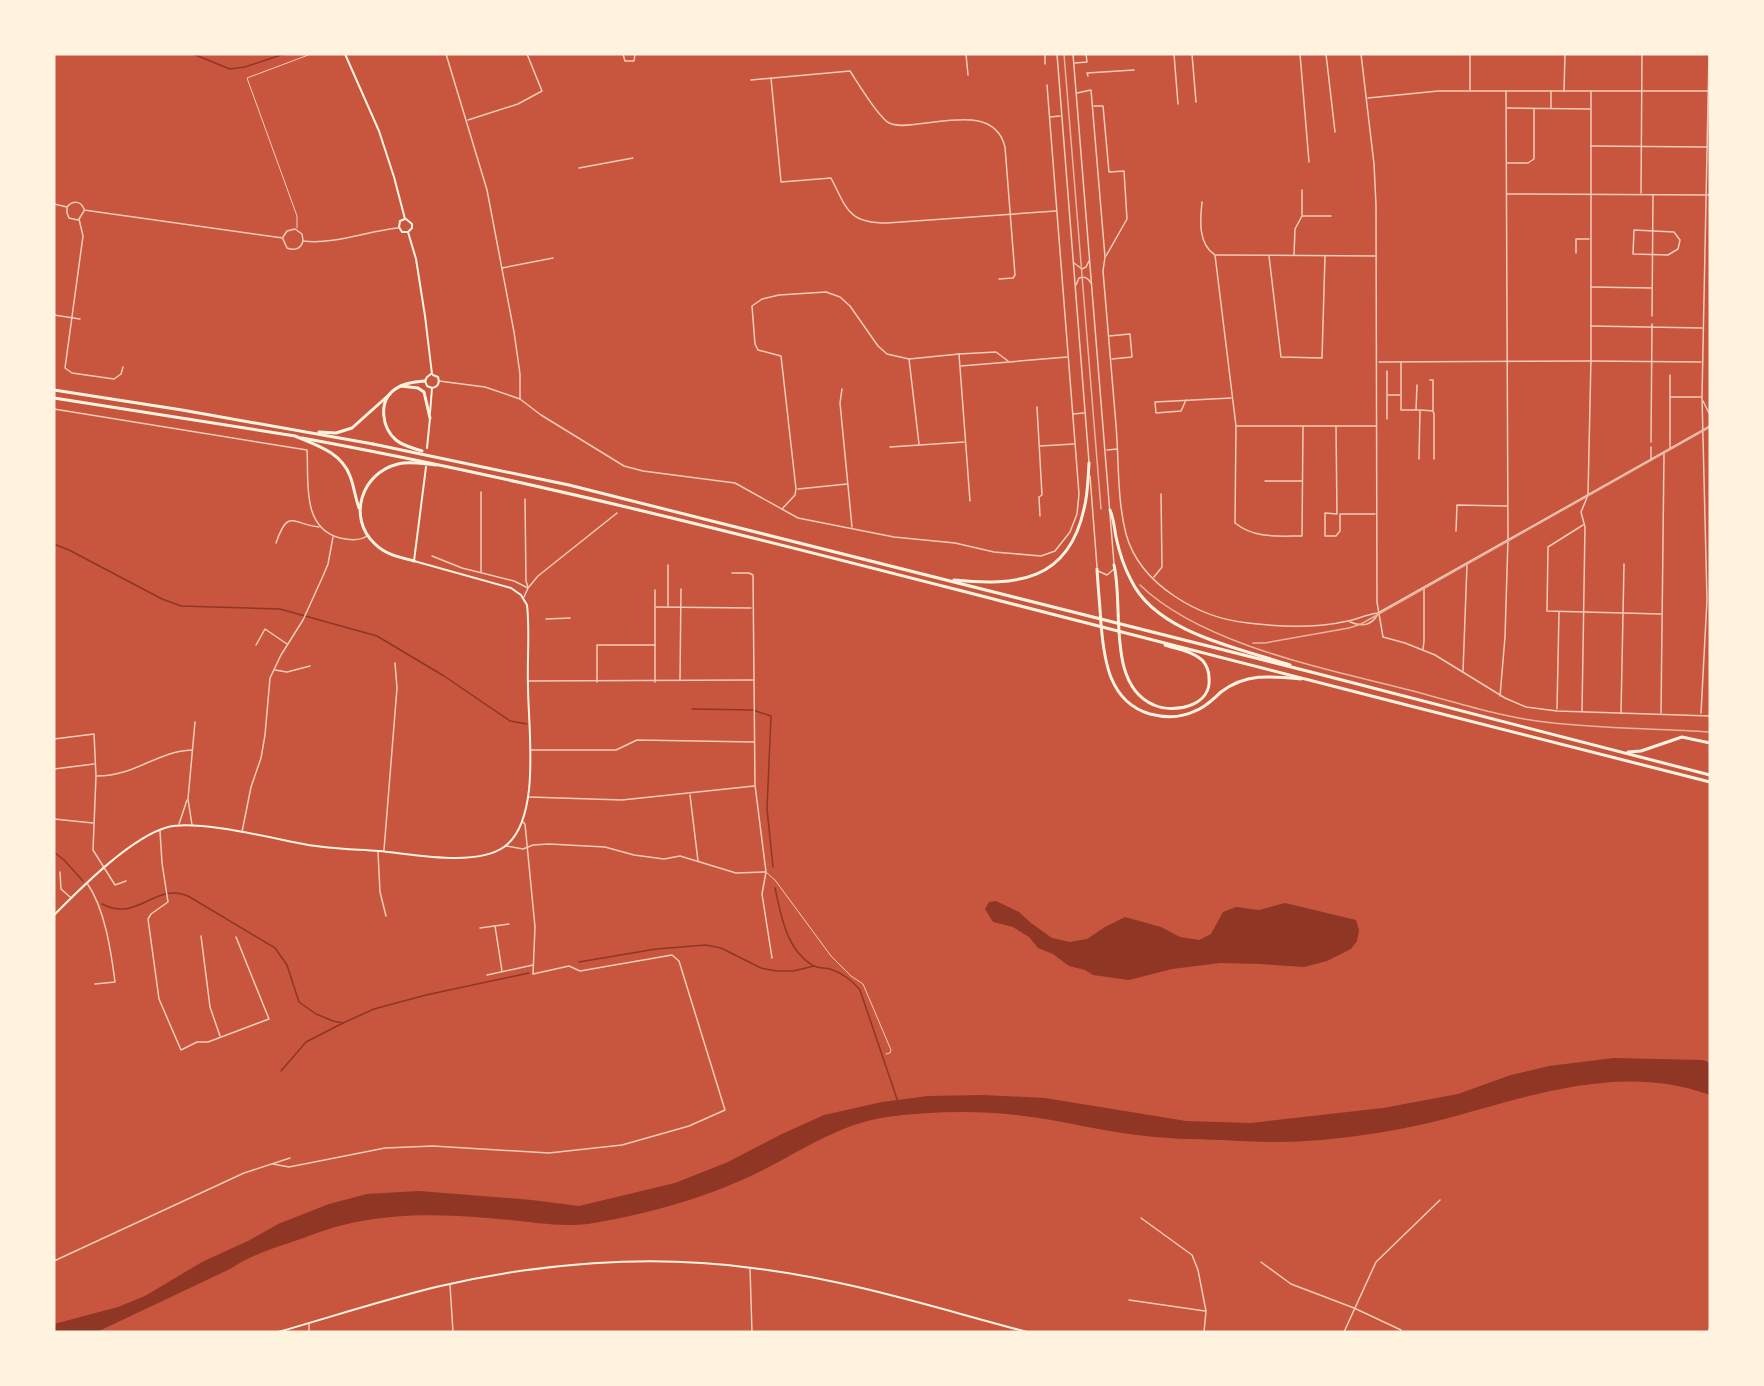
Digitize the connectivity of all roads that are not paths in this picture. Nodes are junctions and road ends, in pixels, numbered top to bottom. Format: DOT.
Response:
graph roads {
  1 [pos="311,54"];
  2 [pos="345,54"];
  3 [pos="447,54"];
  4 [pos="527,54"];
  5 [pos="623,54"];
  6 [pos="635,54"];
  7 [pos="966,54"];
  8 [pos="1045,54"];
  9 [pos="1057,54"];
  10 [pos="1073,54"];
  11 [pos="1086,54"];
  12 [pos="1174,54"];
  13 [pos="1192,54"];
  14 [pos="1300,54"];
  15 [pos="1326,54"];
  16 [pos="1361,54"];
  17 [pos="1470,54"];
  18 [pos="1565,54"];
  19 [pos="1642,54"];
  20 [pos="1709,54"];
  21 [pos="1074,63"];
  22 [pos="1045,64"];
  23 [pos="1134,70"];
  24 [pos="968,75"];
  25 [pos="1088,76"];
  26 [pos="771,78"];
  27 [pos="751,80"];
  28 [pos="1047,85"];
  29 [pos="1470,91"];
  30 [pos="1506,91"];
  31 [pos="1551,91"];
  32 [pos="1564,91"];
  33 [pos="1591,91"];
  34 [pos="1641,91"];
  35 [pos="1708,91"];
  36 [pos="1077,93"];
  37 [pos="1367,98"];
  38 [pos="1196,102"];
  39 [pos="1178,104"];
  40 [pos="1093,106"];
  41 [pos="1507,108"];
  42 [pos="1534,108"];
  43 [pos="1551,108"];
  44 [pos="1591,109"];
  45 [pos="1062,116"];
  46 [pos="1049,117"];
  47 [pos="467,121"];
  48 [pos="1335,132"];
  49 [pos="1590,146"];
  50 [pos="1641,147"];
  51 [pos="1707,147"];
  52 [pos="633,158"];
  53 [pos="1309,162"];
  54 [pos="1507,163"];
  55 [pos="579,168"];
  56 [pos="1302,190"];
  57 [pos="1590,193"];
  58 [pos="1507,194"];
  59 [pos="1641,194"];
  60 [pos="1653,194"];
  61 [pos="1706,195"];
  62 [pos="1710,195"];
  63 [pos="1202,202"];
  64 [pos="54,204"];
  65 [pos="68,207"];
  66 [pos="84,210"];
  67 [pos="1057,211"];
  68 [pos="1010,214"];
  69 [pos="1302,216"];
  70 [pos="1331,216"];
  71 [pos="79,219"];
  72 [pos="405,219"];
  73 [pos="399,227"];
  74 [pos="297,230"];
  75 [pos="1653,230"];
  76 [pos="408,232"];
  77 [pos="283,238"];
  78 [pos="1590,239"];
  79 [pos="303,241"];
  80 [pos="1576,253"];
  81 [pos="1215,255"];
  82 [pos="1652,255"];
  83 [pos="1269,256"];
  84 [pos="1294,256"];
  85 [pos="1325,256"];
  86 [pos="1377,256"];
  87 [pos="1105,257"];
  88 [pos="553,258"];
  89 [pos="1090,261"];
  90 [pos="1074,262"];
  91 [pos="502,268"];
  92 [pos="999,279"];
  93 [pos="1091,284"];
  94 [pos="1075,287"];
  95 [pos="1591,287"];
  96 [pos="1652,288"];
  97 [pos="54,315"];
  98 [pos="1652,316"];
  99 [pos="70,318"];
  100 [pos="80,319"];
  101 [pos="1652,324"];
  102 [pos="1591,326"];
  103 [pos="1652,328"];
  104 [pos="1703,328"];
  105 [pos="1109,336"];
  106 [pos="959,354"];
  107 [pos="1068,357"];
  108 [pos="909,359"];
  109 [pos="1111,359"];
  110 [pos="1009,361"];
  111 [pos="1591,361"];
  112 [pos="1652,361"];
  113 [pos="1377,362"];
  114 [pos="1401,362"];
  115 [pos="1508,362"];
  116 [pos="1702,362"];
  117 [pos="960,366"];
  118 [pos="123,367"];
  119 [pos="1387,370"];
  120 [pos="432,374"];
  121 [pos="1670,375"];
  122 [pos="425,381"];
  123 [pos="439,381"];
  124 [pos="1430,381"];
  125 [pos="1416,385"];
  126 [pos="400,386"];
  127 [pos="432,388"];
  128 [pos="842,389"];
  129 [pos="54,390"];
  130 [pos="390,394"];
  131 [pos="1387,395"];
  132 [pos="1401,395"];
  133 [pos="1669,397"];
  134 [pos="54,398"];
  135 [pos="1232,398"];
  136 [pos="1702,398"];
  137 [pos="520,399"];
  138 [pos="1186,400"];
  139 [pos="1037,407"];
  140 [pos="54,408"];
  141 [pos="1418,410"];
  142 [pos="1433,411"];
  143 [pos="1085,413"];
  144 [pos="1072,414"];
  145 [pos="1710,415"];
  146 [pos="430,418"];
  147 [pos="1387,419"];
  148 [pos="1236,426"];
  149 [pos="1303,426"];
  150 [pos="1336,426"];
  151 [pos="1376,426"];
  152 [pos="1710,426"];
  153 [pos="1702,430"];
  154 [pos="304,431"];
  155 [pos="295,436"];
  156 [pos="965,441"];
  157 [pos="1651,442"];
  158 [pos="919,444"];
  159 [pos="1075,444"];
  160 [pos="1039,446"];
  161 [pos="890,447"];
  162 [pos="1651,447"];
  163 [pos="428,448"];
  164 [pos="1118,449"];
  165 [pos="1670,449"];
  166 [pos="1106,450"];
  167 [pos="421,452"];
  168 [pos="1664,452"];
  169 [pos="1419,459"];
  170 [pos="1434,459"];
  171 [pos="1651,460"];
  172 [pos="420,462"];
  173 [pos="1089,463"];
  174 [pos="426,467"];
  175 [pos="1265,481"];
  176 [pos="1303,481"];
  177 [pos="848,484"];
  178 [pos="796,489"];
  179 [pos="481,492"];
  180 [pos="1161,494"];
  181 [pos="1588,495"];
  182 [pos="525,499"];
  183 [pos="970,501"];
  184 [pos="1508,506"];
  185 [pos="359,508"];
  186 [pos="781,510"];
  187 [pos="1110,510"];
  188 [pos="617,513"];
  189 [pos="1338,514"];
  190 [pos="1377,514"];
  191 [pos="1040,516"];
  192 [pos="1584,524"];
  193 [pos="320,527"];
  194 [pos="852,528"];
  195 [pos="1456,531"];
  196 [pos="334,536"];
  197 [pos="368,536"];
  198 [pos="1508,540"];
  199 [pos="276,543"];
  200 [pos="432,556"];
  201 [pos="414,561"];
  202 [pos="1467,563"];
  203 [pos="1624,564"];
  204 [pos="1706,564"];
  205 [pos="1710,564"];
  206 [pos="668,565"];
  207 [pos="1114,565"];
  208 [pos="1097,569"];
  209 [pos="481,573"];
  210 [pos="732,573"];
  211 [pos="1154,578"];
  212 [pos="945,580"];
  213 [pos="1424,587"];
  214 [pos="528,588"];
  215 [pos="655,590"];
  216 [pos="681,590"];
  217 [pos="524,598"];
  218 [pos="656,607"];
  219 [pos="668,607"];
  220 [pos="681,607"];
  221 [pos="752,608"];
  222 [pos="1559,611"];
  223 [pos="1584,611"];
  224 [pos="1624,612"];
  225 [pos="1378,613"];
  226 [pos="1662,614"];
  227 [pos="570,618"];
  228 [pos="546,619"];
  229 [pos="1349,621"];
  230 [pos="1137,636"];
  231 [pos="288,644"];
  232 [pos="256,645"];
  233 [pos="655,645"];
  234 [pos="1422,649"];
  235 [pos="395,663"];
  236 [pos="310,666"];
  237 [pos="273,670"];
  238 [pos="1311,672"];
  239 [pos="1463,672"];
  240 [pos="1311,680"];
  241 [pos="528,681"];
  242 [pos="680,681"];
  243 [pos="755,681"];
  244 [pos="597,682"];
  245 [pos="655,682"];
  246 [pos="1500,696"];
  247 [pos="1557,711"];
  248 [pos="1582,712"];
  249 [pos="1621,714"];
  250 [pos="1661,714"];
  251 [pos="1701,714"];
  252 [pos="1710,716"];
  253 [pos="195,722"];
  254 [pos="54,739"];
  255 [pos="755,742"];
  256 [pos="1710,743"];
  257 [pos="193,750"];
  258 [pos="530,750"];
  259 [pos="1622,752"];
  260 [pos="94,764"];
  261 [pos="54,769"];
  262 [pos="1710,775"];
  263 [pos="96,776"];
  264 [pos="1710,782"];
  265 [pos="755,785"];
  266 [pos="690,794"];
  267 [pos="528,797"];
  268 [pos="188,799"];
  269 [pos="54,819"];
  270 [pos="522,821"];
  271 [pos="93,823"];
  272 [pos="179,825"];
  273 [pos="192,826"];
  274 [pos="160,830"];
  275 [pos="242,832"];
  276 [pos="505,845"];
  277 [pos="527,848"];
  278 [pos="378,851"];
  279 [pos="384,852"];
  280 [pos="698,861"];
  281 [pos="105,868"];
  282 [pos="60,872"];
  283 [pos="766,872"];
  284 [pos="126,881"];
  285 [pos="87,882"];
  286 [pos="71,898"];
  287 [pos="54,915"];
  288 [pos="386,916"];
  289 [pos="510,924"];
  290 [pos="495,926"];
  291 [pos="480,928"];
  292 [pos="201,936"];
  293 [pos="236,938"];
  294 [pos="772,958"];
  295 [pos="534,965"];
  296 [pos="503,972"];
  297 [pos="487,975"];
  298 [pos="95,984"];
  299 [pos="220,1037"];
  300 [pos="886,1054"];
  301 [pos="290,1158"];
  302 [pos="273,1164"];
  303 [pos="1440,1200"];
  304 [pos="1141,1218"];
  305 [pos="54,1261"];
  306 [pos="1261,1262"];
  307 [pos="750,1267"];
  308 [pos="449,1284"];
  309 [pos="1129,1300"];
  310 [pos="1354,1308"];
  311 [pos="1206,1311"];
  312 [pos="309,1323"];
  313 [pos="1710,1327"];
  314 [pos="1401,1330"];
  315 [pos="278,1332"];
  316 [pos="309,1332"];
  317 [pos="453,1332"];
  318 [pos="752,1332"];
  319 [pos="1027,1332"];
  320 [pos="1204,1332"];
  321 [pos="1344,1332"];
  322 [pos="1708,1332"];
  1 -- 74 [label="lane"];
  2 -- 72 [label="main road"];
  3 -- 47 [label="street"];
  4 -- 47 [label="street"];
  5 -- 6 [label="street"];
  7 -- 24 [label="street"];
  8 -- 22 [label="street"];
  9 -- 45 [label="street"];
  10 -- 21 [label="street"];
  11 -- 21 [label="street"];
  12 -- 39 [label="street"];
  13 -- 38 [label="street"];
  14 -- 53 [label="street"];
  15 -- 48 [label="street"];
  16 -- 37 [label="street"];
  17 -- 29 [label="street"];
  18 -- 32 [label="street"];
  19 -- 34 [label="street"];
  20 -- 35 [label="street"];
  21 -- 36 [label="street"];
  23 -- 25 [label="street"];
  26 -- 27 [label="street"];
  26 -- 68 [label="street"];
  26 -- 68 [label="street"];
  28 -- 46 [label="street"];
  29 -- 30 [label="street"];
  29 -- 37 [label="street"];
  30 -- 31 [label="street"];
  30 -- 41 [label="street"];
  31 -- 32 [label="street"];
  31 -- 43 [label="street"];
  32 -- 33 [label="street"];
  33 -- 34 [label="street"];
  33 -- 44 [label="street"];
  34 -- 35 [label="street"];
  34 -- 50 [label="street"];
  35 -- 51 [label="street"];
  36 -- 40 [label="street"];
  36 -- 89 [label="street"];
  37 -- 86 [label="street"];
  40 -- 87 [label="street"];
  40 -- 87 [label="street"];
  41 -- 42 [label="street"];
  41 -- 54 [label="street"];
  42 -- 43 [label="street"];
  42 -- 54 [label="street"];
  43 -- 44 [label="street"];
  44 -- 49 [label="street"];
  45 -- 46 [label="street"];
  45 -- 90 [label="street"];
  46 -- 67 [label="street"];
  47 -- 91 [label="street"];
  49 -- 50 [label="street"];
  49 -- 57 [label="street"];
  50 -- 51 [label="street"];
  50 -- 59 [label="street"];
  51 -- 61 [label="street"];
  52 -- 55 [label="street"];
  54 -- 58 [label="street"];
  56 -- 69 [label="street"];
  57 -- 58 [label="street"];
  57 -- 59 [label="street"];
  57 -- 78 [label="street"];
  58 -- 115 [label="street"];
  59 -- 60 [label="street"];
  60 -- 61 [label="street"];
  60 -- 75 [label="street"];
  61 -- 62 [label="street"];
  61 -- 104 [label="street"];
  63 -- 81 [label="street"];
  64 -- 65 [label="street"];
  65 -- 66 [label="street"];
  65 -- 71 [label="street"];
  66 -- 71 [label="street"];
  66 -- 77 [label="street"];
  67 -- 68 [label="street"];
  67 -- 107 [label="street"];
  68 -- 92 [label="street"];
  69 -- 70 [label="street"];
  69 -- 84 [label="street"];
  71 -- 99 [label="street"];
  72 -- 73 [label="main road"];
  72 -- 76 [label="main road"];
  73 -- 76 [label="main road"];
  73 -- 79 [label="street"];
  74 -- 77 [label="street"];
  74 -- 79 [label="street"];
  75 -- 82 [label="street"];
  75 -- 82 [label="street"];
  75 -- 82 [label="street"];
  76 -- 120 [label="main road"];
  77 -- 79 [label="street"];
  78 -- 80 [label="street"];
  78 -- 95 [label="street"];
  81 -- 83 [label="street"];
  81 -- 135 [label="street"];
  82 -- 96 [label="street"];
  83 -- 84 [label="street"];
  83 -- 85 [label="street"];
  84 -- 85 [label="street"];
  85 -- 86 [label="street"];
  86 -- 113 [label="street"];
  87 -- 105 [label="street"];
  88 -- 91 [label="street"];
  89 -- 90 [label="street"];
  89 -- 93 [label="street"];
  90 -- 94 [label="street"];
  91 -- 137 [label="street"];
  93 -- 94 [label="street"];
  93 -- 166 [label="street"];
  94 -- 143 [label="street"];
  95 -- 96 [label="street"];
  95 -- 102 [label="street"];
  96 -- 98 [label="street"];
  97 -- 99 [label="street"];
  99 -- 100 [label="street"];
  99 -- 118 [label="street"];
  101 -- 103 [label="street"];
  102 -- 103 [label="street"];
  102 -- 111 [label="street"];
  103 -- 104 [label="street"];
  103 -- 112 [label="street"];
  104 -- 116 [label="street"];
  105 -- 109 [label="street"];
  105 -- 109 [label="street"];
  106 -- 108 [label="street"];
  106 -- 110 [label="street"];
  106 -- 117 [label="street"];
  107 -- 110 [label="street"];
  107 -- 144 [label="street"];
  108 -- 158 [label="street"];
  108 -- 178 [label="street"];
  109 -- 164 [label="street"];
  110 -- 117 [label="street"];
  111 -- 112 [label="street"];
  111 -- 115 [label="street"];
  111 -- 181 [label="street"];
  112 -- 116 [label="street"];
  112 -- 157 [label="street"];
  113 -- 114 [label="street"];
  113 -- 151 [label="street"];
  114 -- 115 [label="street"];
  114 -- 132 [label="street"];
  115 -- 184 [label="street"];
  116 -- 136 [label="street"];
  117 -- 156 [label="street"];
  119 -- 131 [label="street"];
  120 -- 122 [label="main road"];
  120 -- 123 [label="main road"];
  121 -- 133 [label="street"];
  122 -- 126 [label="highway"];
  122 -- 127 [label="main road"];
  123 -- 127 [label="main road"];
  123 -- 137 [label="street"];
  124 -- 142 [label="street"];
  125 -- 141 [label="street"];
  126 -- 130 [label="highway"];
  126 -- 146 [label="highway"];
  127 -- 146 [label="main road"];
  128 -- 177 [label="street"];
  129 -- 154 [label="highway"];
  130 -- 154 [label="highway"];
  130 -- 167 [label="highway"];
  131 -- 132 [label="street"];
  131 -- 147 [label="street"];
  132 -- 141 [label="street"];
  133 -- 136 [label="street"];
  133 -- 165 [label="street"];
  134 -- 155 [label="highway"];
  135 -- 138 [label="street"];
  135 -- 148 [label="street"];
  136 -- 145 [label="street"];
  136 -- 153 [label="street"];
  137 -- 186 [label="street"];
  138 -- 138 [label="street"];
  139 -- 160 [label="street"];
  140 -- 193 [label="street"];
  141 -- 142 [label="street"];
  141 -- 169 [label="street"];
  142 -- 170 [label="street"];
  143 -- 144 [label="street"];
  143 -- 173 [label="street"];
  144 -- 159 [label="street"];
  146 -- 163 [label="main road"];
  148 -- 149 [label="street"];
  148 -- 176 [label="street"];
  149 -- 150 [label="street"];
  149 -- 176 [label="street"];
  150 -- 151 [label="street"];
  150 -- 189 [label="street"];
  151 -- 190 [label="street"];
  152 -- 153 [label="street"];
  153 -- 165 [label="street"];
  153 -- 204 [label="street"];
  154 -- 167 [label="highway"];
  155 -- 172 [label="highway"];
  155 -- 185 [label="highway"];
  156 -- 158 [label="street"];
  156 -- 183 [label="street"];
  158 -- 161 [label="street"];
  159 -- 160 [label="street"];
  159 -- 194 [label="street"];
  160 -- 191 [label="street"];
  162 -- 171 [label="street"];
  164 -- 166 [label="street"];
  164 -- 211 [label="street"];
  165 -- 168 [label="street"];
  166 -- 187 [label="street"];
  167 -- 212 [label="highway"];
  168 -- 171 [label="street"];
  168 -- 226 [label="street"];
  171 -- 181 [label="street"];
  172 -- 185 [label="highway"];
  172 -- 230 [label="highway"];
  173 -- 208 [label="street"];
  173 -- 212 [label="highway"];
  174 -- 201 [label="main road"];
  175 -- 176 [label="street"];
  177 -- 178 [label="street"];
  177 -- 194 [label="street"];
  178 -- 186 [label="street"];
  179 -- 209 [label="street"];
  180 -- 211 [label="street"];
  181 -- 192 [label="street"];
  181 -- 198 [label="street"];
  182 -- 214 [label="street"];
  184 -- 195 [label="street"];
  184 -- 198 [label="street"];
  185 -- 197 [label="highway"];
  186 -- 194 [label="street"];
  187 -- 207 [label="street"];
  187 -- 238 [label="highway"];
  188 -- 214 [label="street"];
  189 -- 189 [label="street"];
  189 -- 190 [label="street"];
  190 -- 225 [label="street"];
  192 -- 222 [label="street"];
  192 -- 223 [label="street"];
  193 -- 196 [label="street"];
  193 -- 199 [label="street"];
  196 -- 197 [label="street"];
  196 -- 231 [label="street"];
  197 -- 201 [label="highway"];
  198 -- 202 [label="street"];
  198 -- 246 [label="street"];
  200 -- 209 [label="street"];
  201 -- 217 [label="main road"];
  202 -- 213 [label="street"];
  202 -- 239 [label="street"];
  203 -- 224 [label="street"];
  204 -- 205 [label="street"];
  204 -- 251 [label="street"];
  206 -- 219 [label="street"];
  207 -- 208 [label="street"];
  207 -- 230 [label="highway"];
  208 -- 240 [label="highway"];
  209 -- 214 [label="street"];
  210 -- 221 [label="street"];
  211 -- 229 [label="street"];
  212 -- 238 [label="highway"];
  213 -- 225 [label="street"];
  213 -- 234 [label="street"];
  214 -- 217 [label="street"];
  215 -- 218 [label="street"];
  216 -- 220 [label="street"];
  217 -- 241 [label="main road"];
  218 -- 219 [label="street"];
  218 -- 233 [label="street"];
  219 -- 220 [label="street"];
  220 -- 221 [label="street"];
  220 -- 242 [label="street"];
  221 -- 243 [label="street"];
  222 -- 223 [label="street"];
  222 -- 247 [label="street"];
  223 -- 224 [label="street"];
  223 -- 248 [label="street"];
  224 -- 226 [label="street"];
  224 -- 249 [label="street"];
  225 -- 229 [label="street"];
  225 -- 229 [label="street"];
  225 -- 234 [label="street"];
  226 -- 250 [label="street"];
  227 -- 228 [label="street"];
  230 -- 240 [label="highway"];
  231 -- 232 [label="street"];
  231 -- 237 [label="street"];
  233 -- 244 [label="street"];
  233 -- 245 [label="street"];
  234 -- 239 [label="street"];
  235 -- 279 [label="street"];
  236 -- 237 [label="street"];
  237 -- 275 [label="street"];
  238 -- 259 [label="highway"];
  239 -- 246 [label="street"];
  240 -- 264 [label="highway"];
  241 -- 244 [label="street"];
  241 -- 258 [label="main road"];
  242 -- 243 [label="street"];
  242 -- 245 [label="street"];
  243 -- 255 [label="street"];
  244 -- 245 [label="street"];
  246 -- 247 [label="street"];
  247 -- 248 [label="street"];
  248 -- 249 [label="street"];
  249 -- 250 [label="street"];
  250 -- 251 [label="street"];
  251 -- 252 [label="street"];
  253 -- 257 [label="street"];
  254 -- 260 [label="street"];
  255 -- 258 [label="street"];
  255 -- 265 [label="street"];
  256 -- 259 [label="highway"];
  257 -- 263 [label="street"];
  257 -- 268 [label="street"];
  258 -- 267 [label="main road"];
  259 -- 262 [label="highway"];
  260 -- 261 [label="street"];
  260 -- 263 [label="street"];
  263 -- 271 [label="street"];
  265 -- 266 [label="street"];
  265 -- 283 [label="street"];
  266 -- 267 [label="street"];
  266 -- 280 [label="street"];
  267 -- 270 [label="main road"];
  268 -- 272 [label="street"];
  268 -- 273 [label="street"];
  269 -- 271 [label="street"];
  270 -- 276 [label="main road"];
  270 -- 277 [label="street"];
  271 -- 281 [label="street"];
  272 -- 273 [label="main road"];
  272 -- 274 [label="main road"];
  273 -- 275 [label="main road"];
  274 -- 281 [label="main road"];
  274 -- 299 [label="street"];
  275 -- 278 [label="main road"];
  276 -- 277 [label="street"];
  276 -- 279 [label="main road"];
  277 -- 280 [label="street"];
  277 -- 295 [label="street"];
  278 -- 279 [label="main road"];
  278 -- 288 [label="street"];
  280 -- 283 [label="street"];
  281 -- 284 [label="street"];
  281 -- 285 [label="main road"];
  282 -- 286 [label="street"];
  283 -- 294 [label="street"];
  283 -- 300 [label="lane"];
  285 -- 286 [label="main road"];
  285 -- 298 [label="street"];
  286 -- 287 [label="main road"];
  289 -- 290 [label="street"];
  290 -- 291 [label="street"];
  290 -- 296 [label="street"];
  292 -- 299 [label="street"];
  293 -- 299 [label="street"];
  295 -- 296 [label="street"];
  295 -- 302 [label="street"];
  296 -- 297 [label="street"];
  301 -- 302 [label="street"];
  302 -- 305 [label="street"];
  303 -- 310 [label="street"];
  304 -- 311 [label="street"];
  306 -- 310 [label="street"];
  307 -- 308 [label="main road"];
  307 -- 318 [label="street"];
  307 -- 319 [label="main road"];
  308 -- 312 [label="main road"];
  308 -- 317 [label="street"];
  309 -- 311 [label="street"];
  310 -- 314 [label="street"];
  310 -- 321 [label="street"];
  311 -- 320 [label="street"];
  312 -- 315 [label="main road"];
  312 -- 316 [label="street"];
  313 -- 322 [label="street"];
}
